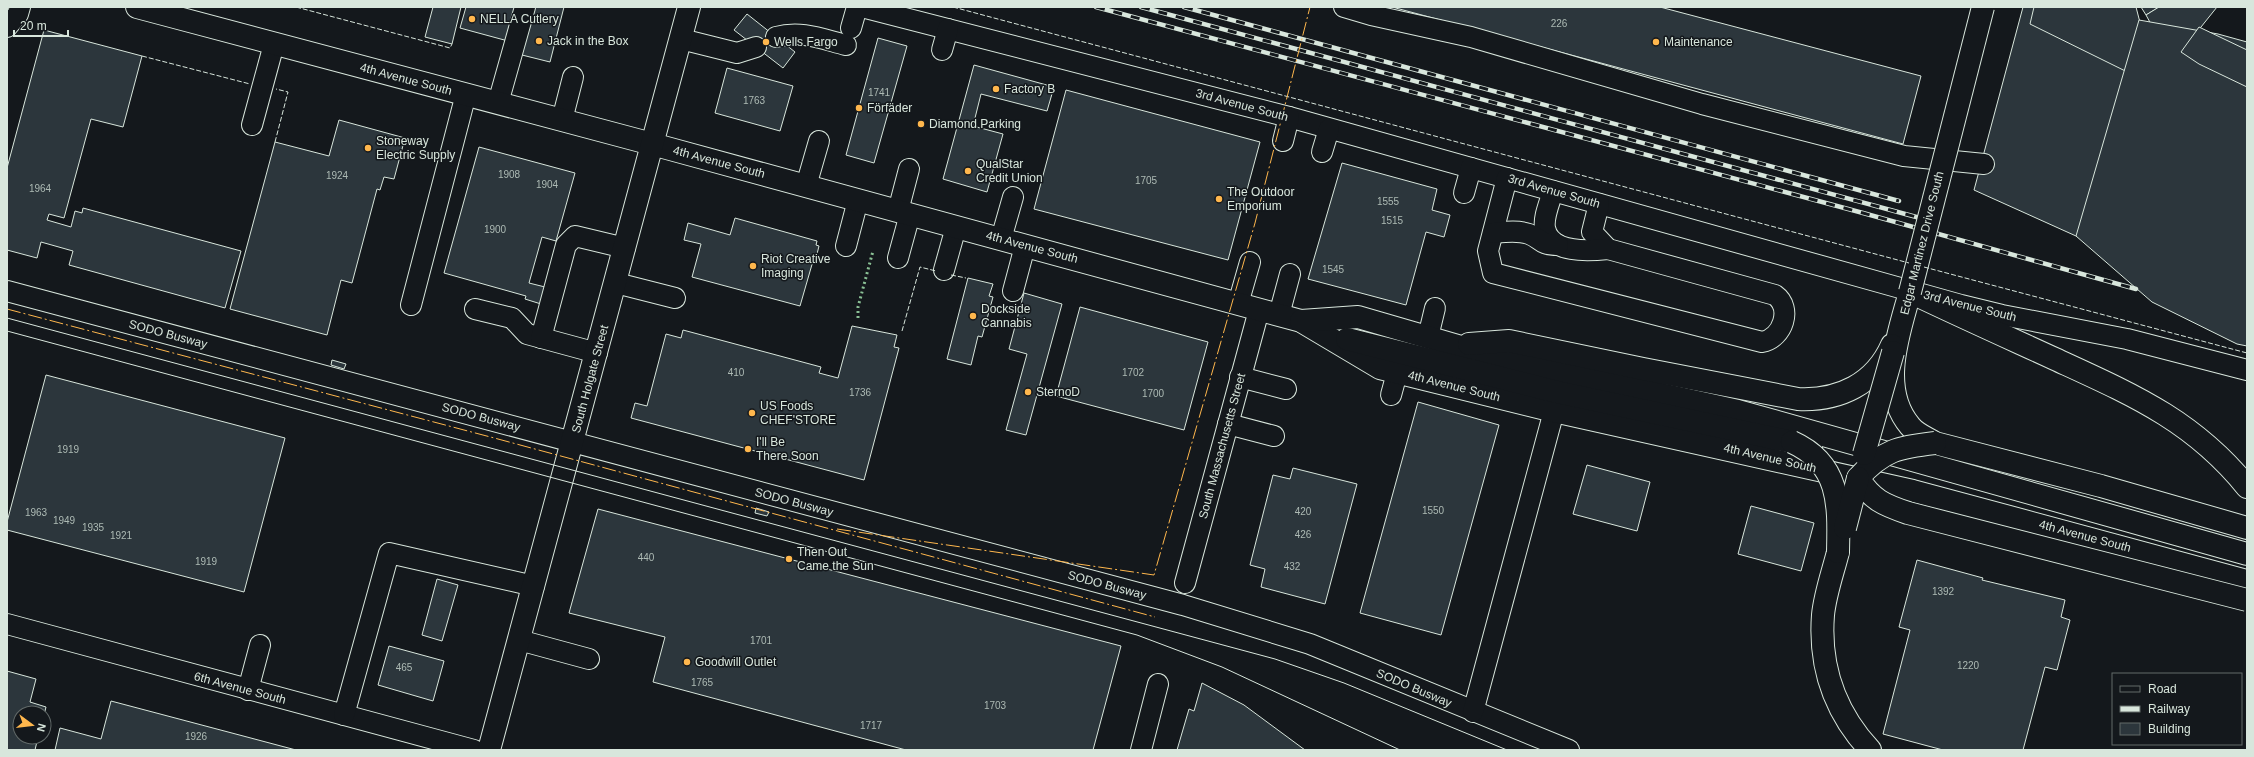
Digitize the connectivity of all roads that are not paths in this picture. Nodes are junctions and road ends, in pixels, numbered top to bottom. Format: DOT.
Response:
graph roads {
  1 [pos="20,7"];
  2 [pos="137,7"];
  3 [pos="525,7"];
  4 [pos="689,7"];
  5 [pos="857,7"];
  6 [pos="862,7"];
  7 [pos="1344,7"];
  8 [pos="1983,7"];
  9 [pos="169,11"];
  10 [pos="7,27"];
  11 [pos="948,29"];
  12 [pos="776,37"];
  13 [pos="681,39"];
  14 [pos="274,44"];
  15 [pos="756,47"];
  16 [pos="942,50"];
  17 [pos="573,77"];
  18 [pos="466,94"];
  19 [pos="498,103"];
  20 [pos="1289,117"];
  21 [pos="562,120"];
  22 [pos="252,125"];
  23 [pos="1329,128"];
  24 [pos="819,141"];
  25 [pos="1283,141"];
  26 [pos="652,144"];
  27 [pos="1322,152"];
  28 [pos="1984,164"];
  29 [pos="1471,168"];
  30 [pos="909,169"];
  31 [pos="1507,178"];
  32 [pos="806,186"];
  33 [pos="1553,191"];
  34 [pos="1464,193"];
  35 [pos="1013,197"];
  36 [pos="858,200"];
  37 [pos="1599,204"];
  38 [pos="904,212"];
  39 [pos="956,226"];
  40 [pos="1493,233"];
  41 [pos="1001,239"];
  42 [pos="1558,245"];
  43 [pos="846,246"];
  44 [pos="1026,246"];
  45 [pos="625,248"];
  46 [pos="1608,250"];
  47 [pos="898,258"];
  48 [pos="1250,262"];
  49 [pos="944,270"];
  50 [pos="1290,274"];
  51 [pos="616,283"];
  52 [pos="7,291"];
  53 [pos="1013,291"];
  54 [pos="1910,292"];
  55 [pos="674,298"];
  56 [pos="411,305"];
  57 [pos="1435,308"];
  58 [pos="475,309"];
  59 [pos="1259,310"];
  60 [pos="1301,321"];
  61 [pos="1900,326"];
  62 [pos="1428,337"];
  63 [pos="541,338"];
  64 [pos="1453,345"];
  65 [pos="1893,352"];
  66 [pos="597,353"];
  67 [pos="2247,370"];
  68 [pos="1397,373"];
  69 [pos="1240,377"];
  70 [pos="1286,389"];
  71 [pos="1391,395"];
  72 [pos="1554,411"];
  73 [pos="1228,424"];
  74 [pos="1274,436"];
  75 [pos="573,442"];
  76 [pos="1792,442"];
  77 [pos="1936,443"];
  78 [pos="1864,454"];
  79 [pos="1858,478"];
  80 [pos="2247,487"];
  81 [pos="2247,528"];
  82 [pos="1838,552"];
  83 [pos="2247,554"];
  84 [pos="2247,580"];
  85 [pos="1186,583"];
  86 [pos="534,586"];
  87 [pos="2247,600"];
  88 [pos="7,624"];
  89 [pos="519,640"];
  90 [pos="260,645"];
  91 [pos="589,659"];
  92 [pos="1158,684"];
  93 [pos="248,690"];
  94 [pos="1473,712"];
  95 [pos="344,715"];
  96 [pos="474,750"];
  97 [pos="489,750"];
  98 [pos="1141,750"];
  99 [pos="1569,750"];
  100 [pos="1870,750"];
  1 -- 10 [label="street"];
  2 -- 9 [label="main road, 4th Avenue South"];
  3 -- 19 [label="street"];
  4 -- 13 [label="main road, South Holgate Street"];
  5 -- 12 [label="street"];
  6 -- 11 [label="street, 3rd Avenue South"];
  7 -- 28 [label="street"];
  8 -- 54 [label="main road, Edgar Martinez Drive South, bridge"];
  9 -- 14 [label="main road, 4th Avenue South"];
  11 -- 16 [label="street"];
  11 -- 20 [label="street, 3rd Avenue South"];
  13 -- 15 [label="street"];
  13 -- 26 [label="main road, South Holgate Street"];
  14 -- 18 [label="main road, 4th Avenue South"];
  14 -- 22 [label="street"];
  17 -- 21 [label="street"];
  18 -- 19 [label="main road, 4th Avenue South"];
  18 -- 56 [label="street"];
  19 -- 21 [label="main road, 4th Avenue South"];
  20 -- 23 [label="street, 3rd Avenue South"];
  20 -- 25 [label="street"];
  21 -- 26 [label="main road, 4th Avenue South"];
  23 -- 27 [label="street"];
  23 -- 29 [label="street, 3rd Avenue South"];
  24 -- 32 [label="street"];
  26 -- 32 [label="main road, 4th Avenue South"];
  26 -- 45 [label="main road, South Holgate Street"];
  29 -- 31 [label="street, 3rd Avenue South"];
  29 -- 34 [label="street"];
  30 -- 38 [label="street"];
  31 -- 33 [label="street, 3rd Avenue South"];
  31 -- 40 [label="street"];
  32 -- 36 [label="main road, 4th Avenue South"];
  33 -- 37 [label="street, 3rd Avenue South"];
  33 -- 42 [label="street"];
  35 -- 41 [label="street"];
  36 -- 38 [label="main road, 4th Avenue South"];
  36 -- 43 [label="street"];
  37 -- 46 [label="street"];
  37 -- 67 [label="street, 3rd Avenue South"];
  38 -- 39 [label="main road, 4th Avenue South"];
  38 -- 47 [label="street"];
  39 -- 41 [label="main road, 4th Avenue South"];
  39 -- 49 [label="street"];
  40 -- 42 [label="street"];
  40 -- 46 [label="street"];
  41 -- 44 [label="main road, 4th Avenue South"];
  42 -- 46 [label="street"];
  44 -- 53 [label="street"];
  44 -- 59 [label="main road, 4th Avenue South"];
  45 -- 51 [label="main road, South Holgate Street"];
  45 -- 63 [label="street"];
  48 -- 59 [label="street"];
  50 -- 59 [label="street"];
  51 -- 55 [label="street"];
  51 -- 66 [label="main road, South Holgate Street"];
  52 -- 75 [label="street, SODO Busway"];
  54 -- 61 [label="main road, Edgar Martinez Drive South"];
  54 -- 80 [label="main road"];
  57 -- 62 [label="street"];
  58 -- 63 [label="street"];
  59 -- 60 [label="main road, 4th Avenue South"];
  59 -- 69 [label="street, South Massachusetts Street"];
  60 -- 62 [label="main road, 4th Avenue South"];
  60 -- 68 [label="main road, 4th Avenue South"];
  60 -- 76 [label="main road"];
  61 -- 64 [label="main road"];
  61 -- 65 [label="main road, Edgar Martinez Drive South"];
  62 -- 64 [label="main road, 4th Avenue South"];
  63 -- 66 [label="street"];
  64 -- 83 [label="main road, 4th Avenue South"];
  65 -- 77 [label="main road, bridge"];
  65 -- 78 [label="main road, Edgar Martinez Drive South, bridge"];
  66 -- 75 [label="main road, South Holgate Street"];
  68 -- 71 [label="street"];
  68 -- 72 [label="main road, 4th Avenue South"];
  69 -- 70 [label="street"];
  69 -- 73 [label="street, South Massachusetts Street"];
  72 -- 84 [label="main road, 4th Avenue South"];
  72 -- 94 [label="street"];
  73 -- 74 [label="street"];
  73 -- 85 [label="street, South Massachusetts Street"];
  75 -- 86 [label="main road, South Holgate Street"];
  75 -- 94 [label="street, SODO Busway"];
  76 -- 78 [label="main road, bridge"];
  76 -- 82 [label="main road, bridge"];
  77 -- 79 [label="main road, bridge"];
  77 -- 81 [label="main road"];
  78 -- 79 [label="main road, Edgar Martinez Drive South"];
  79 -- 82 [label="main road, Edgar Martinez Drive South, bridge"];
  79 -- 87 [label="main road, bridge"];
  82 -- 100 [label="main road"];
  86 -- 89 [label="main road, South Holgate Street"];
  86 -- 95 [label="street"];
  88 -- 93 [label="street, 6th Avenue South"];
  89 -- 91 [label="street"];
  89 -- 97 [label="main road, South Holgate Street"];
  90 -- 93 [label="street"];
  92 -- 98 [label="street"];
  93 -- 95 [label="street, 6th Avenue South"];
  94 -- 99 [label="street, SODO Busway"];
  95 -- 96 [label="street, 6th Avenue South"];
}
